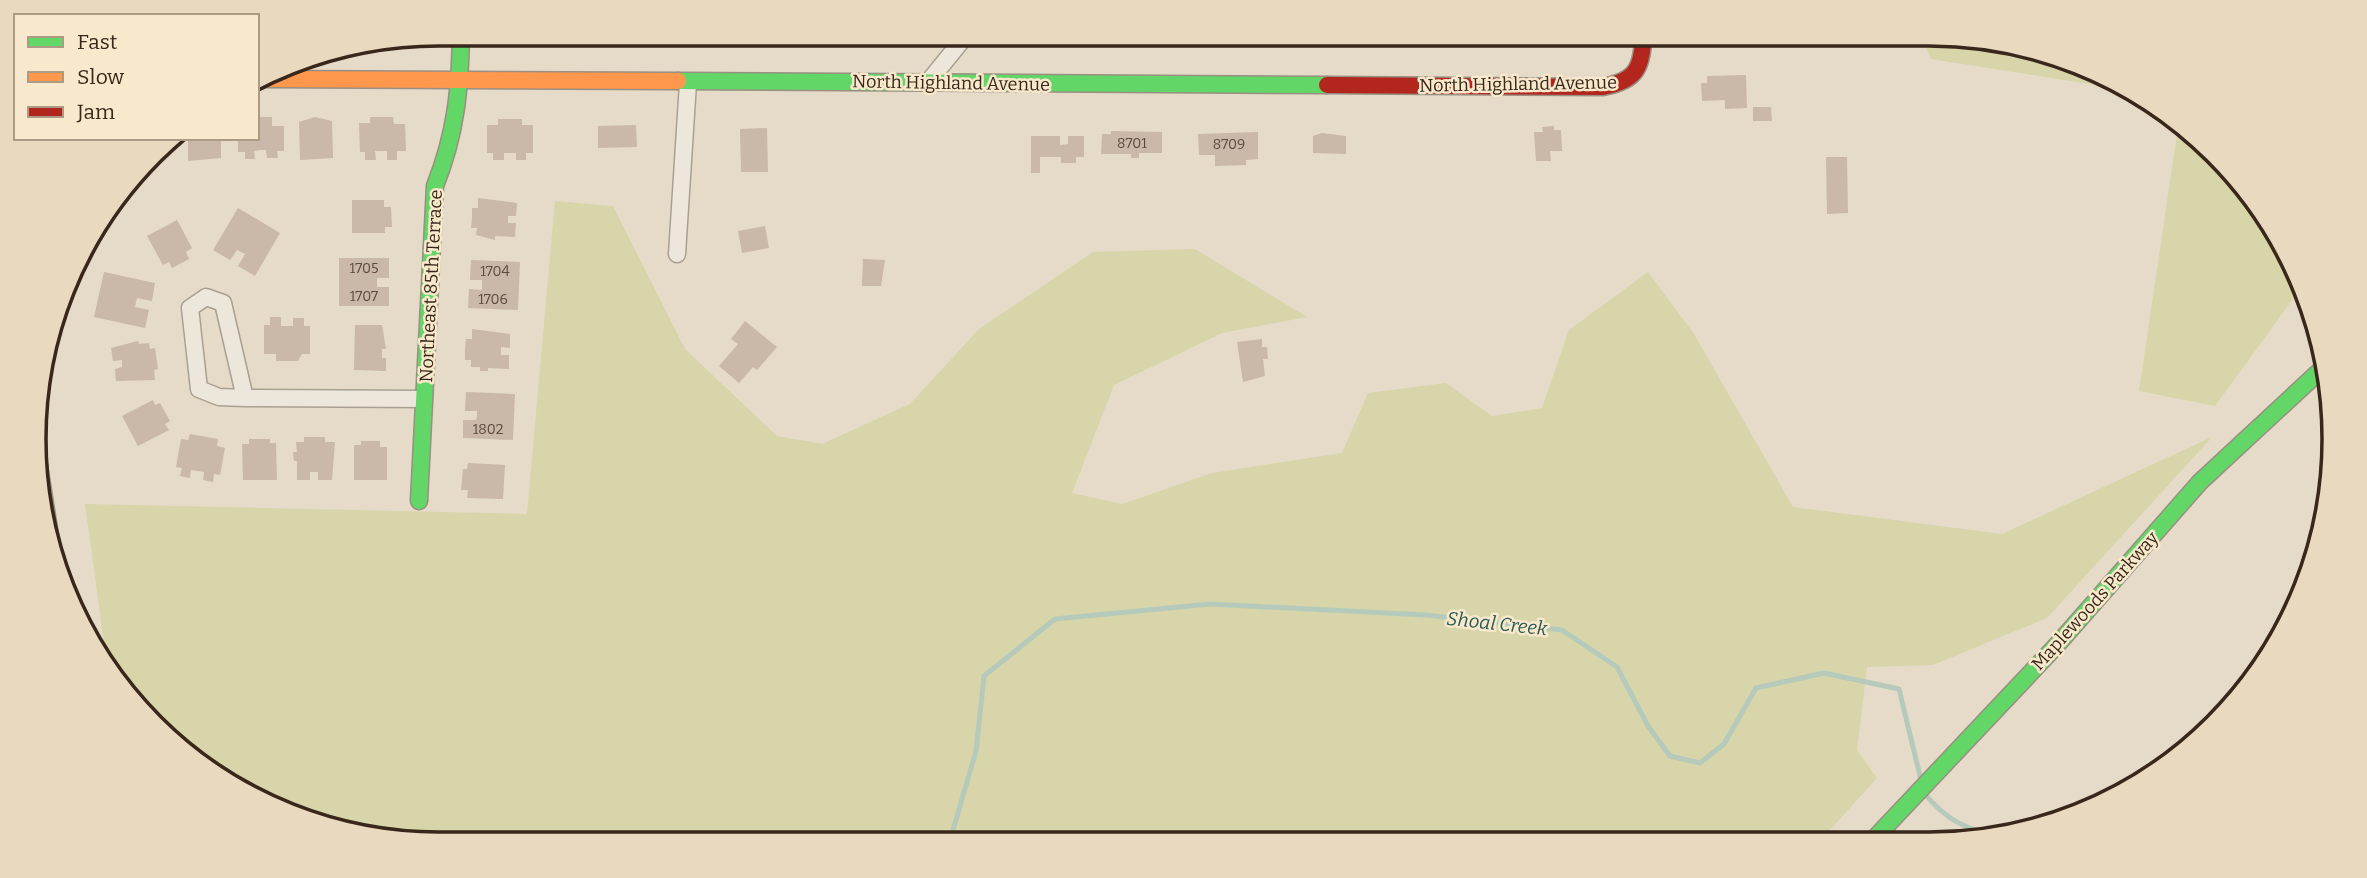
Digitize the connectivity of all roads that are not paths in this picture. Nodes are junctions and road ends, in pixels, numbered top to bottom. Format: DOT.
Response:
graph roads {
  1 [pos="461,46"];
  2 [pos="958,46"];
  3 [pos="1643,46"];
  4 [pos="279,79"];
  5 [pos="460,80"];
  6 [pos="929,82"];
  7 [pos="688,83"];
  8 [pos="677,254"];
  9 [pos="2316,374"];
  10 [pos="245,398"];
  11 [pos="424,399"];
  12 [pos="419,501"];
  13 [pos="1880,832"];
  1 -- 5 [label="street, Northeast 85th Terrace"];
  2 -- 6 [label="street"];
  3 -- 6 [label="street, North Highland Avenue"];
  4 -- 5 [label="street, North Highland Avenue"];
  5 -- 7 [label="street, North Highland Avenue"];
  5 -- 11 [label="street, Northeast 85th Terrace"];
  6 -- 7 [label="street, North Highland Avenue"];
  7 -- 8 [label="street"];
  9 -- 13 [label="street, Maplewoods Parkway"];
  10 -- 10 [label="street"];
  10 -- 11 [label="street"];
  11 -- 12 [label="street, Northeast 85th Terrace"];
}
